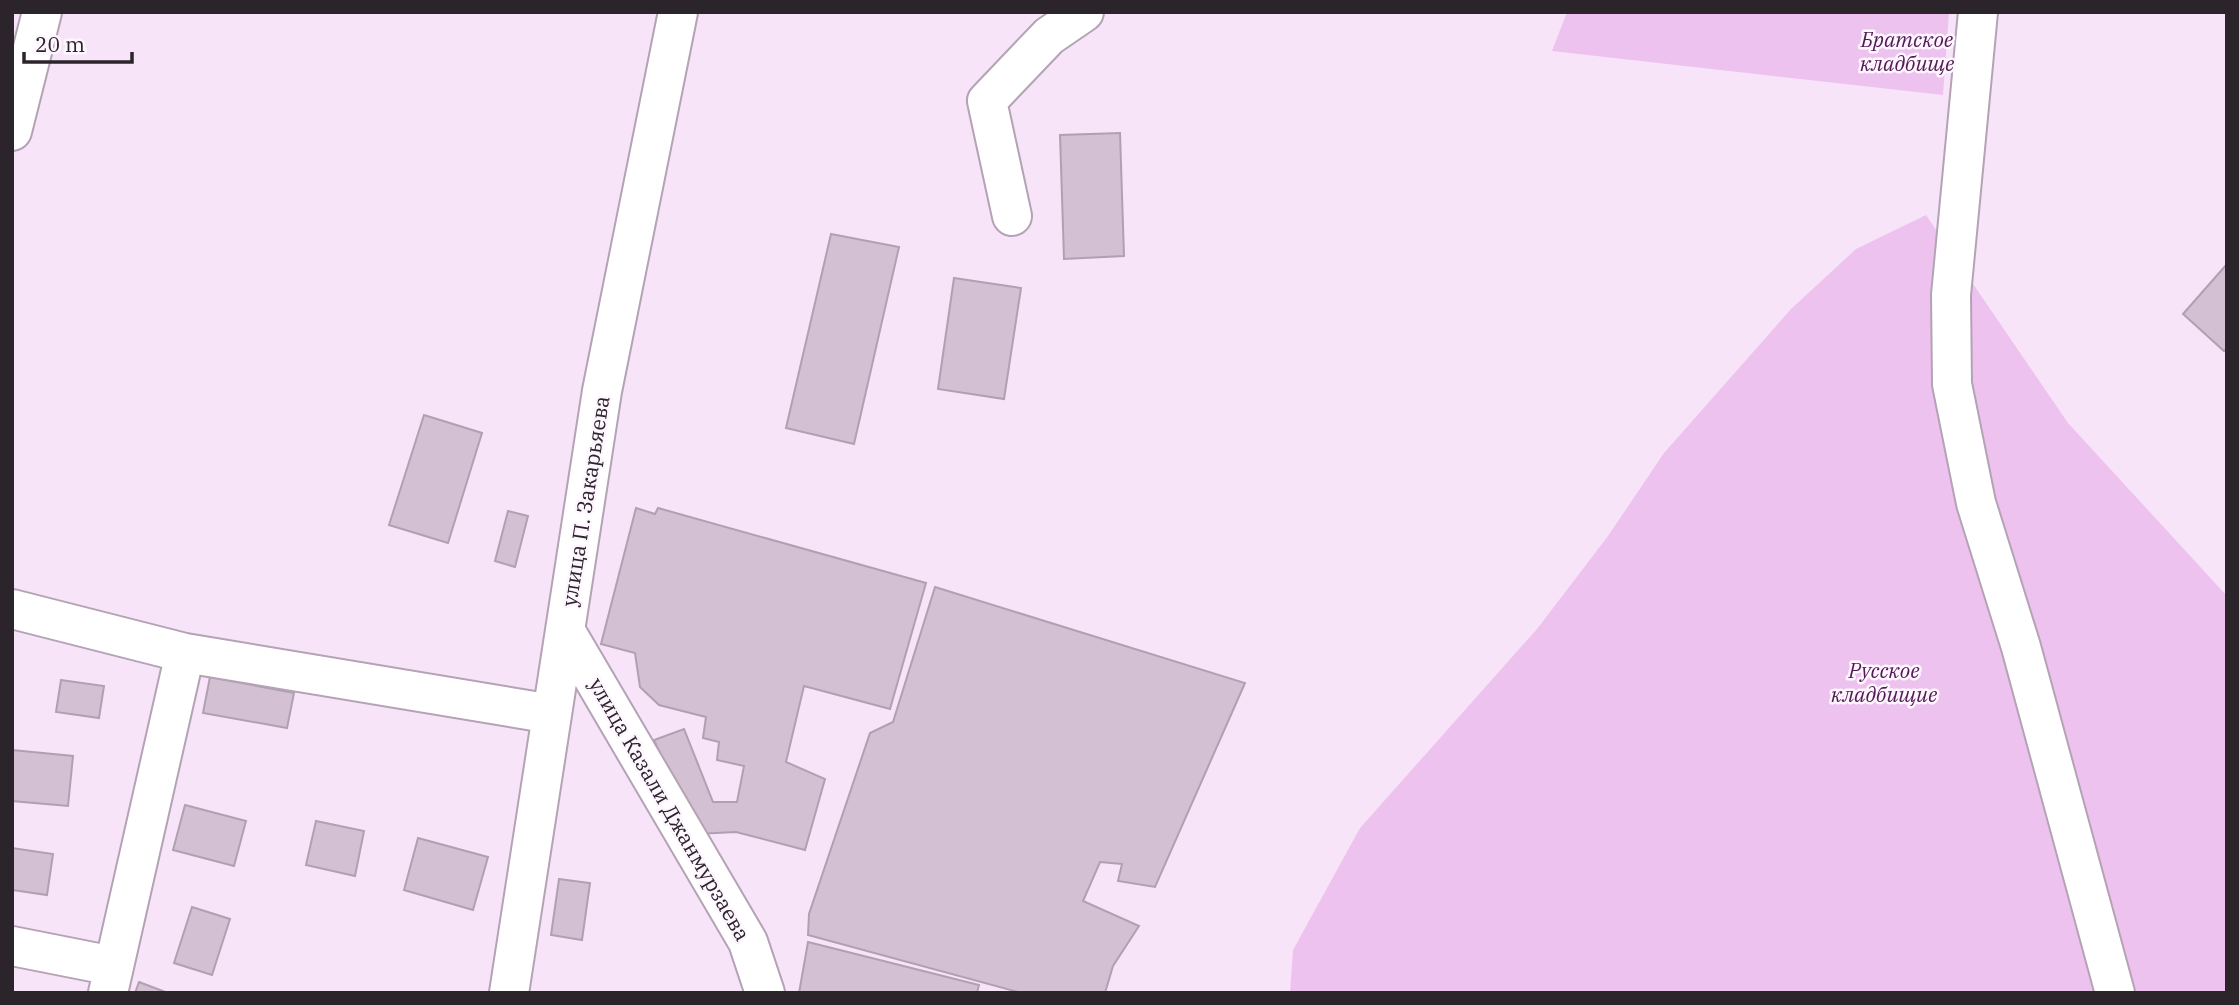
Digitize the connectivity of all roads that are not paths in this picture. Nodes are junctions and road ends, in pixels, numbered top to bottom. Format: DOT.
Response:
graph roads {
  1 [pos="42,12"];
  2 [pos="678,12"];
  3 [pos="1084,12"];
  4 [pos="1978,12"];
  5 [pos="12,131"];
  6 [pos="1012,216"];
  7 [pos="12,609"];
  8 [pos="565,630"];
  9 [pos="185,653"];
  10 [pos="552,714"];
  11 [pos="12,946"];
  12 [pos="111,979"];
  13 [pos="509,993"];
  14 [pos="765,993"];
  15 [pos="2115,993"];
  1 -- 5 [label="street"];
  2 -- 8 [label="street, улица П. Закарьяева"];
  3 -- 6 [label="street"];
  4 -- 15 [label="street"];
  7 -- 9 [label="street"];
  8 -- 10 [label="street, улица П. Закарьяева"];
  8 -- 14 [label="street, улица Казали Джанмурзаева"];
  9 -- 10 [label="street"];
  9 -- 12 [label="street"];
  10 -- 13 [label="street, улица П. Закарьяева"];
  11 -- 12 [label="street"];
}
